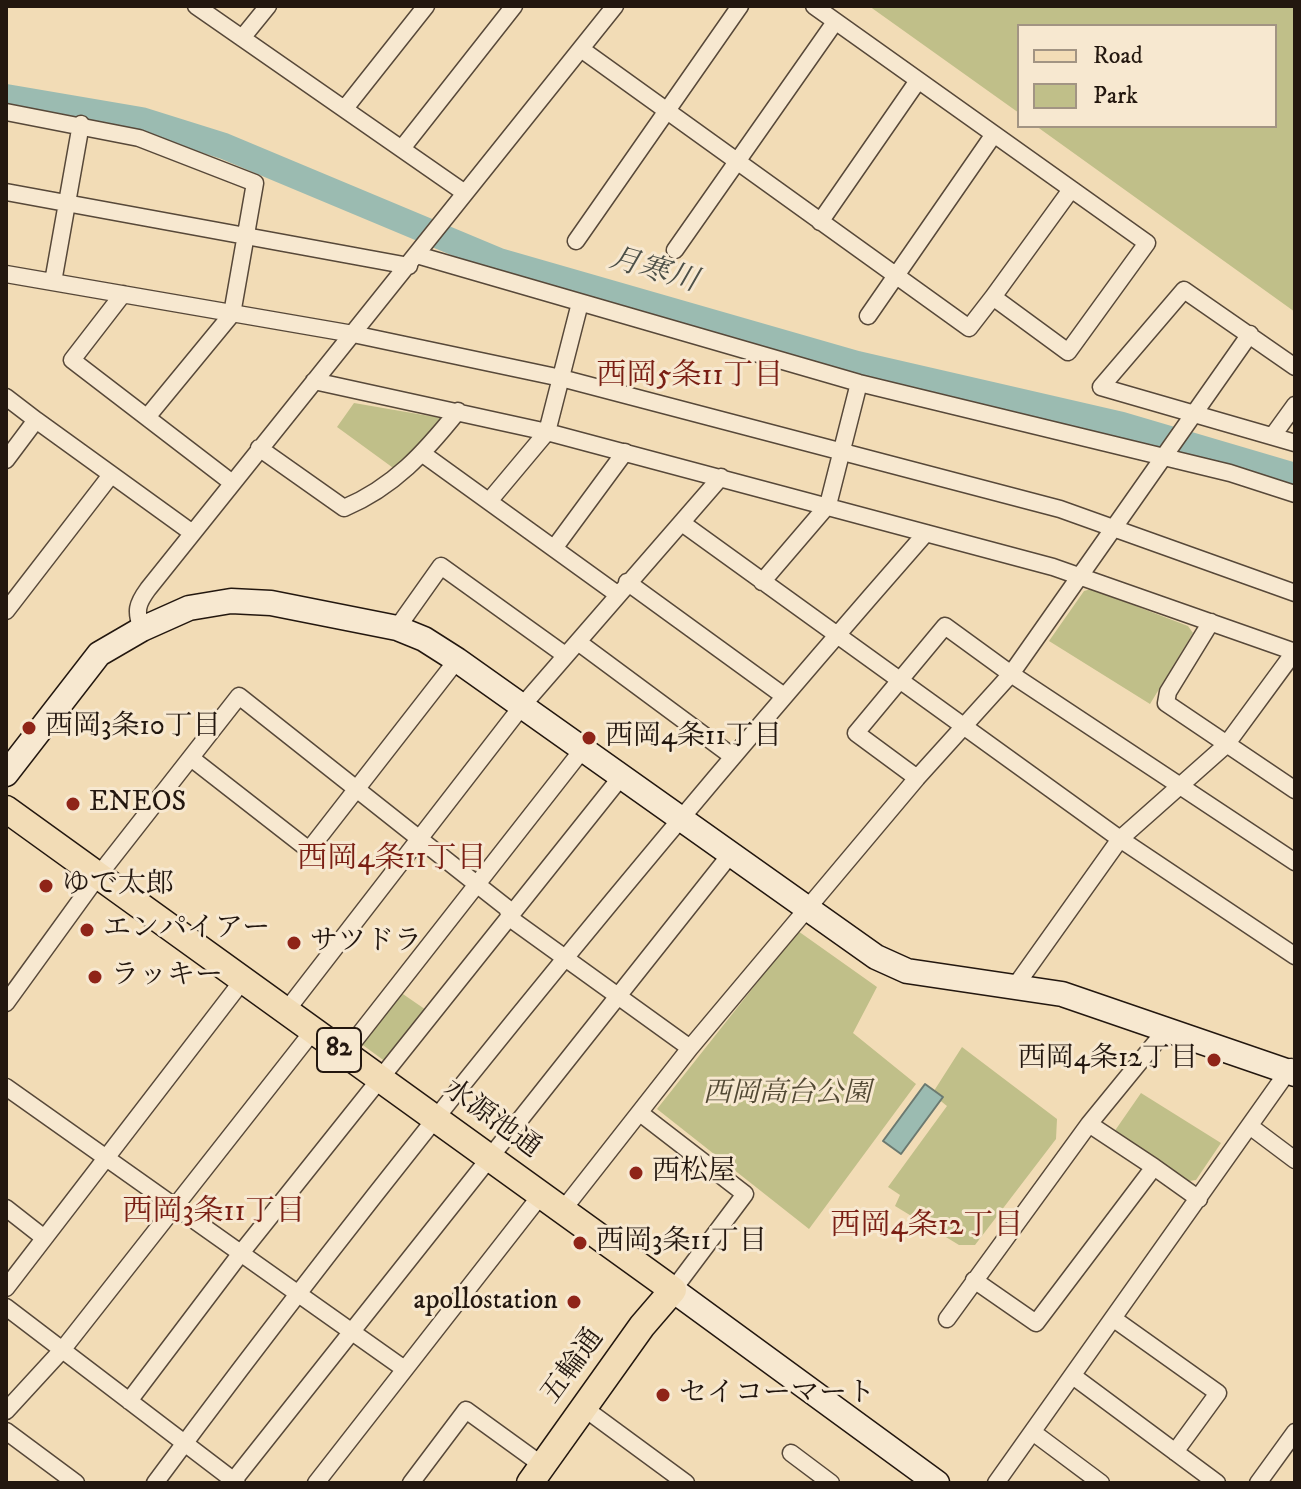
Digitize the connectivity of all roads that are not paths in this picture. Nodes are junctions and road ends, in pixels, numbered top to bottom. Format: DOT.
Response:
graph roads {
  1 [pos="196,6"];
  2 [pos="268,6"];
  3 [pos="426,6"];
  4 [pos="514,6"];
  5 [pos="615,6"];
  6 [pos="740,6"];
  7 [pos="814,6"];
  8 [pos="835,22"];
  9 [pos="242,38"];
  10 [pos="581,49"];
  11 [pos="917,82"];
  12 [pos="346,107"];
  13 [pos="6,112"];
  14 [pos="668,112"];
  15 [pos="81,124"];
  16 [pos="992,137"];
  17 [pos="403,147"];
  18 [pos="738,163"];
  19 [pos="1070,191"];
  20 [pos="6,192"];
  21 [pos="465,193"];
  22 [pos="67,203"];
  23 [pos="820,222"];
  24 [pos="248,236"];
  25 [pos="576,241"];
  26 [pos="675,250"];
  27 [pos="417,255"];
  28 [pos="6,274"];
  29 [pos="896,274"];
  30 [pos="53,282"];
  31 [pos="123,294"];
  32 [pos="993,297"];
  33 [pos="580,303"];
  34 [pos="232,314"];
  35 [pos="868,316"];
  36 [pos="353,334"];
  37 [pos="1250,334"];
  38 [pos="1295,367"];
  39 [pos="561,378"];
  40 [pos="314,381"];
  41 [pos="859,383"];
  42 [pos="6,397"];
  43 [pos="1295,405"];
  44 [pos="458,411"];
  45 [pos="148,416"];
  46 [pos="1192,416"];
  47 [pos="36,420"];
  48 [pos="547,432"];
  49 [pos="1274,434"];
  50 [pos="1295,443"];
  51 [pos="259,448"];
  52 [pos="842,451"];
  53 [pos="1167,451"];
  54 [pos="625,452"];
  55 [pos="423,454"];
  56 [pos="6,460"];
  57 [pos="111,475"];
  58 [pos="721,477"];
  59 [pos="231,482"];
  60 [pos="1295,494"];
  61 [pos="490,500"];
  62 [pos="828,505"];
  63 [pos="682,523"];
  64 [pos="1113,526"];
  65 [pos="191,532"];
  66 [pos="926,533"];
  67 [pos="555,547"];
  68 [pos="1082,576"];
  69 [pos="762,582"];
  70 [pos="622,588"];
  71 [pos="1295,593"];
  72 [pos="6,611"];
  73 [pos="1211,622"];
  74 [pos="397,628"];
  75 [pos="142,629"];
  76 [pos="835,636"];
  77 [pos="578,642"];
  78 [pos="1295,652"];
  79 [pos="565,655"];
  80 [pos="457,660"];
  81 [pos="1011,674"];
  82 [pos="898,680"];
  83 [pos="784,696"];
  84 [pos="522,706"];
  85 [pos="962,727"];
  86 [pos="1226,745"];
  87 [pos="583,749"];
  88 [pos="732,756"];
  89 [pos="191,758"];
  90 [pos="6,774"];
  91 [pos="621,777"];
  92 [pos="917,778"];
  93 [pos="1181,785"];
  94 [pos="1294,788"];
  95 [pos="357,790"];
  96 [pos="6,809"];
  97 [pos="679,817"];
  98 [pos="1120,839"];
  99 [pos="419,840"];
  100 [pos="730,855"];
  101 [pos="1295,862"];
  102 [pos="98,876"];
  103 [pos="479,886"];
  104 [pos="807,910"];
  105 [pos="511,919"];
  106 [pos="1295,956"];
  107 [pos="564,957"];
  108 [pos="243,980"];
  109 [pos="1016,985"];
  110 [pos="619,997"];
  111 [pos="6,1003"];
  112 [pos="286,1011"];
  113 [pos="313,1031"];
  114 [pos="1165,1031"];
  115 [pos="690,1048"];
  116 [pos="344,1054"];
  117 [pos="1293,1069"];
  118 [pos="381,1080"];
  119 [pos="6,1087"];
  120 [pos="640,1113"];
  121 [pos="435,1119"];
  122 [pos="1089,1124"];
  123 [pos="1251,1127"];
  124 [pos="105,1158"];
  125 [pos="491,1160"];
  126 [pos="1295,1160"];
  127 [pos="1154,1167"];
  128 [pos="541,1195"];
  129 [pos="1199,1199"];
  130 [pos="6,1208"];
  131 [pos="174,1208"];
  132 [pos="562,1211"];
  133 [pos="43,1237"];
  134 [pos="241,1253"];
  135 [pos="974,1280"];
  136 [pos="6,1288"];
  137 [pos="673,1290"];
  138 [pos="298,1293"];
  139 [pos="6,1307"];
  140 [pos="947,1319"];
  141 [pos="1114,1319"];
  142 [pos="353,1332"];
  143 [pos="63,1349"];
  144 [pos="403,1368"];
  145 [pos="1073,1376"];
  146 [pos="129,1401"];
  147 [pos="584,1408"];
  148 [pos="6,1411"];
  149 [pos="6,1431"];
  150 [pos="1295,1432"];
  151 [pos="1034,1433"];
  152 [pos="184,1443"];
  153 [pos="1175,1452"];
  154 [pos="791,1453"];
  155 [pos="536,1474"];
  156 [pos="825,1481"];
  157 [pos="236,1482"];
  158 [pos="76,1483"];
  159 [pos="155,1483"];
  160 [pos="316,1483"];
  161 [pos="411,1483"];
  162 [pos="686,1483"];
  163 [pos="937,1483"];
  164 [pos="996,1483"];
  165 [pos="1101,1483"];
  166 [pos="1217,1483"];
  167 [pos="1258,1483"];
  1 -- 9 [label="street"];
  2 -- 9 [label="street"];
  3 -- 12 [label="street"];
  4 -- 17 [label="street"];
  5 -- 10 [label="street"];
  6 -- 14 [label="street"];
  7 -- 8 [label="street"];
  8 -- 11 [label="street"];
  8 -- 18 [label="street"];
  9 -- 12 [label="street"];
  10 -- 14 [label="street"];
  10 -- 21 [label="street"];
  11 -- 16 [label="street"];
  11 -- 23 [label="street"];
  12 -- 17 [label="street"];
  13 -- 15 [label="street"];
  14 -- 18 [label="street"];
  14 -- 25 [label="street"];
  15 -- 22 [label="street"];
  15 -- 24 [label="street"];
  16 -- 19 [label="street"];
  16 -- 29 [label="street"];
  17 -- 21 [label="street"];
  18 -- 23 [label="street"];
  18 -- 26 [label="street"];
  19 -- 32 [label="street"];
  19 -- 32 [label="street"];
  20 -- 22 [label="street"];
  21 -- 27 [label="street"];
  22 -- 24 [label="street"];
  22 -- 30 [label="street"];
  23 -- 29 [label="street"];
  24 -- 27 [label="street"];
  24 -- 34 [label="street"];
  27 -- 33 [label="street"];
  27 -- 36 [label="street"];
  28 -- 30 [label="street"];
  29 -- 32 [label="street"];
  29 -- 35 [label="street"];
  30 -- 31 [label="street"];
  31 -- 34 [label="street"];
  31 -- 45 [label="street"];
  33 -- 39 [label="street"];
  33 -- 41 [label="street"];
  34 -- 36 [label="street"];
  34 -- 45 [label="street"];
  36 -- 39 [label="street"];
  36 -- 40 [label="street"];
  37 -- 38 [label="street"];
  37 -- 46 [label="street"];
  37 -- 46 [label="street"];
  39 -- 48 [label="street"];
  39 -- 52 [label="street"];
  40 -- 44 [label="street"];
  40 -- 51 [label="street"];
  41 -- 52 [label="street"];
  41 -- 53 [label="street"];
  42 -- 47 [label="street"];
  43 -- 49 [label="street"];
  44 -- 48 [label="street"];
  44 -- 55 [label="street"];
  45 -- 59 [label="street"];
  46 -- 49 [label="street"];
  46 -- 53 [label="street"];
  47 -- 56 [label="street"];
  47 -- 57 [label="street"];
  48 -- 54 [label="street"];
  48 -- 61 [label="street"];
  49 -- 50 [label="street"];
  51 -- 55 [label="street"];
  51 -- 59 [label="street"];
  52 -- 62 [label="street"];
  52 -- 64 [label="street"];
  53 -- 60 [label="street"];
  53 -- 64 [label="street"];
  54 -- 58 [label="street"];
  54 -- 67 [label="street"];
  55 -- 61 [label="street"];
  57 -- 65 [label="street"];
  57 -- 72 [label="street"];
  58 -- 62 [label="street"];
  58 -- 63 [label="street"];
  59 -- 65 [label="street"];
  61 -- 67 [label="street"];
  62 -- 66 [label="street"];
  62 -- 69 [label="street"];
  63 -- 69 [label="street"];
  63 -- 70 [label="street"];
  64 -- 68 [label="street"];
  64 -- 71 [label="street"];
  65 -- 75 [label="street"];
  66 -- 68 [label="street"];
  66 -- 76 [label="street"];
  67 -- 70 [label="street"];
  68 -- 73 [label="street"];
  68 -- 81 [label="street"];
  69 -- 76 [label="street"];
  70 -- 77 [label="street"];
  70 -- 83 [label="street"];
  73 -- 78 [label="street"];
  73 -- 86 [label="street"];
  74 -- 75 [label="street"];
  74 -- 79 [label="street"];
  74 -- 80 [label="street"];
  75 -- 90 [label="street"];
  76 -- 82 [label="street"];
  76 -- 83 [label="street"];
  77 -- 79 [label="street"];
  77 -- 88 [label="street"];
  78 -- 86 [label="street"];
  79 -- 84 [label="street"];
  80 -- 84 [label="street"];
  80 -- 95 [label="street"];
  81 -- 82 [label="street"];
  81 -- 85 [label="street"];
  81 -- 93 [label="street"];
  82 -- 85 [label="street"];
  82 -- 92 [label="street"];
  83 -- 88 [label="street"];
  84 -- 87 [label="street"];
  84 -- 99 [label="street"];
  85 -- 92 [label="street"];
  85 -- 98 [label="street"];
  86 -- 93 [label="street"];
  86 -- 94 [label="street"];
  87 -- 91 [label="street"];
  87 -- 103 [label="street"];
  88 -- 97 [label="street"];
  89 -- 95 [label="street"];
  89 -- 95 [label="street"];
  89 -- 102 [label="street"];
  91 -- 97 [label="street"];
  91 -- 105 [label="street"];
  92 -- 104 [label="street"];
  93 -- 98 [label="street"];
  93 -- 101 [label="street"];
  95 -- 99 [label="street"];
  96 -- 102 [label="main road, 水源池通 / 82"];
  97 -- 100 [label="street"];
  97 -- 107 [label="street"];
  98 -- 106 [label="street"];
  98 -- 109 [label="street"];
  99 -- 103 [label="street"];
  99 -- 112 [label="street"];
  100 -- 104 [label="street"];
  100 -- 110 [label="street"];
  102 -- 108 [label="main road, 水源池通 / 82"];
  102 -- 111 [label="street"];
  103 -- 105 [label="street"];
  103 -- 116 [label="street"];
  104 -- 109 [label="street"];
  104 -- 115 [label="street"];
  105 -- 107 [label="street"];
  105 -- 118 [label="street"];
  107 -- 110 [label="street"];
  107 -- 121 [label="street"];
  108 -- 112 [label="main road, 水源池通 / 82"];
  108 -- 124 [label="street"];
  109 -- 114 [label="street"];
  110 -- 115 [label="street"];
  110 -- 125 [label="street"];
  112 -- 113 [label="main road, 水源池通 / 82"];
  113 -- 116 [label="main road, 水源池通 / 82"];
  113 -- 131 [label="street"];
  114 -- 117 [label="street"];
  114 -- 122 [label="street"];
  115 -- 120 [label="street"];
  116 -- 118 [label="main road, 水源池通 / 82"];
  117 -- 123 [label="street"];
  118 -- 121 [label="main road, 水源池通 / 82"];
  118 -- 134 [label="street"];
  119 -- 124 [label="street"];
  120 -- 132 [label="street"];
  120 -- 137 [label="street"];
  121 -- 125 [label="main road, 水源池通 / 82"];
  121 -- 138 [label="street"];
  122 -- 127 [label="street"];
  122 -- 135 [label="street"];
  123 -- 126 [label="street"];
  123 -- 129 [label="street"];
  124 -- 131 [label="street"];
  124 -- 133 [label="street"];
  125 -- 128 [label="main road, 水源池通 / 82"];
  125 -- 142 [label="street"];
  127 -- 129 [label="street"];
  127 -- 135 [label="street"];
  128 -- 132 [label="main road, 水源池通 / 82"];
  128 -- 144 [label="street"];
  129 -- 141 [label="street"];
  130 -- 133 [label="street"];
  131 -- 134 [label="street"];
  131 -- 143 [label="street"];
  132 -- 137 [label="main road, 水源池通 / 82"];
  133 -- 136 [label="street"];
  134 -- 138 [label="street"];
  134 -- 146 [label="street"];
  135 -- 140 [label="street"];
  137 -- 147 [label="main road, 五輪通"];
  137 -- 163 [label="street, 水源池通"];
  138 -- 142 [label="street"];
  138 -- 152 [label="street"];
  139 -- 143 [label="street"];
  141 -- 145 [label="street"];
  141 -- 153 [label="street"];
  142 -- 144 [label="street"];
  142 -- 157 [label="street"];
  143 -- 146 [label="street"];
  143 -- 148 [label="street"];
  144 -- 160 [label="street"];
  145 -- 151 [label="street"];
  145 -- 153 [label="street"];
  146 -- 152 [label="street"];
  147 -- 155 [label="main road, 五輪通"];
  147 -- 162 [label="street"];
  149 -- 158 [label="street"];
  150 -- 167 [label="street"];
  151 -- 164 [label="street"];
  151 -- 165 [label="street"];
  152 -- 157 [label="street"];
  152 -- 159 [label="street"];
  153 -- 166 [label="street"];
  154 -- 156 [label="street"];
  155 -- 161 [label="street"];
}
